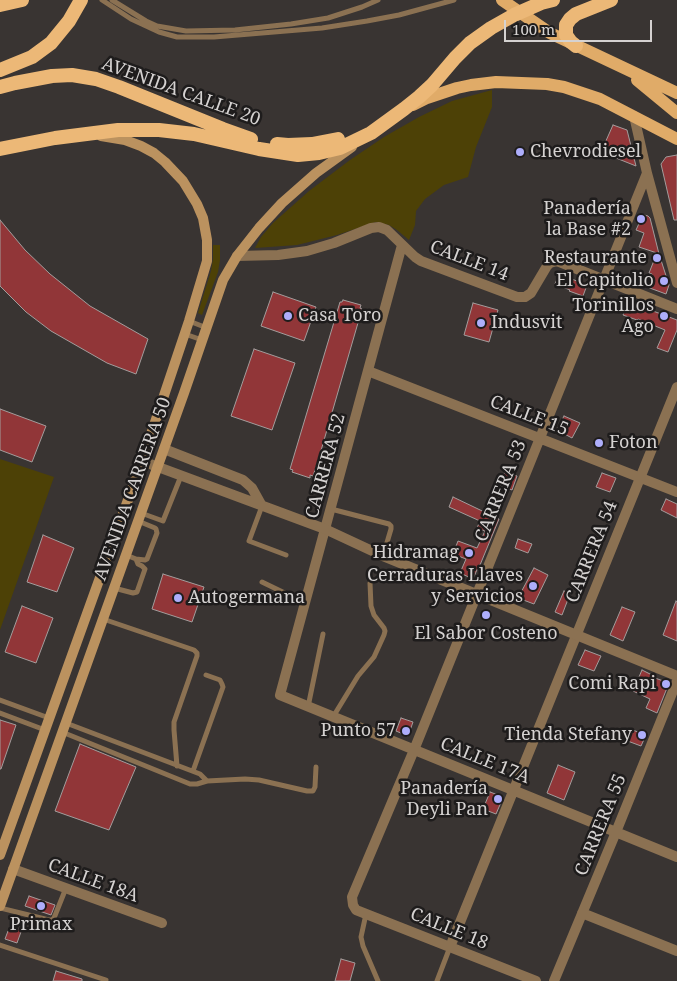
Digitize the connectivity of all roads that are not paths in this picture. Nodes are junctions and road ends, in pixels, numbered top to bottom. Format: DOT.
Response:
graph roads {
  1 [pos="22,0"];
  2 [pos="81,0"];
  3 [pos="102,0"];
  4 [pos="112,0"];
  5 [pos="378,0"];
  6 [pos="454,0"];
  7 [pos="502,0"];
  8 [pos="611,0"];
  9 [pos="547,2"];
  10 [pos="0,5"];
  11 [pos="519,13"];
  12 [pos="576,46"];
  13 [pos="622,68"];
  14 [pos="0,70"];
  15 [pos="0,87"];
  16 [pos="677,93"];
  17 [pos="404,109"];
  18 [pos="677,114"];
  19 [pos="634,116"];
  20 [pos="371,133"];
  21 [pos="73,135"];
  22 [pos="677,138"];
  23 [pos="0,149"];
  24 [pos="174,170"];
  25 [pos="647,173"];
  26 [pos="402,245"];
  27 [pos="237,256"];
  28 [pos="604,280"];
  29 [pos="677,283"];
  30 [pos="677,309"];
  31 [pos="189,322"];
  32 [pos="207,328"];
  33 [pos="185,334"];
  34 [pos="202,340"];
  35 [pos="368,371"];
  36 [pos="677,387"];
  37 [pos="540,438"];
  38 [pos="164,449"];
  39 [pos="142,461"];
  40 [pos="158,467"];
  41 [pos="181,476"];
  42 [pos="640,478"];
  43 [pos="677,492"];
  44 [pos="262,506"];
  45 [pos="331,509"];
  46 [pos="140,517"];
  47 [pos="325,529"];
  48 [pos="126,555"];
  49 [pos="286,555"];
  50 [pos="383,556"];
  51 [pos="136,559"];
  52 [pos="262,582"];
  53 [pos="370,583"];
  54 [pos="114,588"];
  55 [pos="476,594"];
  56 [pos="306,600"];
  57 [pos="103,619"];
  58 [pos="322,634"];
  59 [pos="576,634"];
  60 [pos="206,675"];
  61 [pos="677,676"];
  62 [pos="677,681"];
  63 [pos="280,695"];
  64 [pos="0,700"];
  65 [pos="308,707"];
  66 [pos="0,713"];
  67 [pos="333,717"];
  68 [pos="49,718"];
  69 [pos="64,728"];
  70 [pos="45,730"];
  71 [pos="414,750"];
  72 [pos="177,766"];
  73 [pos="316,767"];
  74 [pos="193,772"];
  75 [pos="208,781"];
  76 [pos="513,790"];
  77 [pos="616,832"];
  78 [pos="0,855"];
  79 [pos="677,857"];
  80 [pos="14,869"];
  81 [pos="66,888"];
  82 [pos="353,905"];
  83 [pos="0,907"];
  84 [pos="582,913"];
  85 [pos="366,914"];
  86 [pos="162,923"];
  87 [pos="0,945"];
  88 [pos="450,948"];
  89 [pos="677,951"];
  90 [pos="94,979"];
  91 [pos="106,980"];
  92 [pos="378,981"];
  93 [pos="437,981"];
  94 [pos="536,981"];
  95 [pos="554,981"];
  1 -- 10 [label="highway"];
  2 -- 14 [label="highway"];
  3 -- 6 [label="lane"];
  4 -- 5 [label="lane"];
  7 -- 11 [label="main road"];
  8 -- 12 [label="highway"];
  9 -- 11 [label="highway, AVENIDA CALLE 20"];
  11 -- 12 [label="main road"];
  11 -- 17 [label="highway, AVENIDA CALLE 20"];
  12 -- 13 [label="main road"];
  13 -- 16 [label="main road"];
  13 -- 18 [label="main road"];
  15 -- 17 [label="highway, AVENIDA CALLE 20"];
  17 -- 19 [label="main road"];
  17 -- 20 [label="highway, AVENIDA CALLE 20"];
  19 -- 22 [label="main road"];
  19 -- 25 [label="street"];
  20 -- 21 [label="highway, AVENIDA CALLE 20"];
  20 -- 27 [label="main road, AVENIDA CARRERA 50"];
  21 -- 23 [label="highway, AVENIDA CALLE 20"];
  21 -- 24 [label="main road, AVENIDA CALLE 20"];
  24 -- 31 [label="main road, AVENIDA CARRERA 50"];
  25 -- 28 [label="street, CARRERA 53"];
  25 -- 29 [label="street"];
  26 -- 27 [label="street, CALLE 14"];
  26 -- 28 [label="street, CALLE 14"];
  26 -- 35 [label="street, CARRERA 52"];
  27 -- 32 [label="main road, AVENIDA CARRERA 50"];
  28 -- 30 [label="street, CALLE 14"];
  28 -- 37 [label="street, CARRERA 53"];
  31 -- 32 [label="lane"];
  31 -- 33 [label="main road, AVENIDA CARRERA 50"];
  32 -- 34 [label="main road, AVENIDA CARRERA 50"];
  33 -- 34 [label="lane"];
  33 -- 39 [label="main road, AVENIDA CARRERA 50"];
  34 -- 38 [label="main road, AVENIDA CARRERA 50"];
  35 -- 37 [label="street, CALLE 15"];
  35 -- 45 [label="street, CARRERA 52"];
  36 -- 42 [label="street, CARRERA 54"];
  37 -- 42 [label="street, CALLE 15"];
  37 -- 55 [label="street, CARRERA 53"];
  38 -- 40 [label="main road, AVENIDA CARRERA 50"];
  38 -- 44 [label="street"];
  39 -- 40 [label="street"];
  39 -- 68 [label="main road, AVENIDA CARRERA 50"];
  40 -- 41 [label="street"];
  40 -- 46 [label="main road, AVENIDA CARRERA 50"];
  41 -- 44 [label="street"];
  41 -- 46 [label="lane"];
  42 -- 43 [label="street, CALLE 15"];
  42 -- 59 [label="street, CARRERA 54"];
  44 -- 47 [label="street"];
  44 -- 49 [label="lane"];
  45 -- 47 [label="street, CARRERA 52"];
  45 -- 50 [label="lane"];
  46 -- 48 [label="main road, AVENIDA CARRERA 50"];
  46 -- 51 [label="lane"];
  47 -- 50 [label="street"];
  47 -- 56 [label="street, CARRERA 52"];
  48 -- 51 [label="lane"];
  48 -- 54 [label="main road, AVENIDA CARRERA 50"];
  50 -- 55 [label="street"];
  51 -- 54 [label="lane"];
  52 -- 56 [label="lane"];
  53 -- 67 [label="lane"];
  54 -- 57 [label="main road, AVENIDA CARRERA 50"];
  55 -- 59 [label="street"];
  55 -- 71 [label="street, CARRERA 53"];
  56 -- 63 [label="street, CARRERA 52"];
  57 -- 69 [label="main road, AVENIDA CARRERA 50"];
  57 -- 72 [label="lane"];
  58 -- 65 [label="lane"];
  59 -- 61 [label="street"];
  59 -- 76 [label="street, CARRERA 54"];
  60 -- 74 [label="lane"];
  62 -- 77 [label="street, CARRERA 55"];
  63 -- 65 [label="street, CALLE 17A"];
  64 -- 68 [label="lane"];
  65 -- 67 [label="street, CALLE 17A"];
  66 -- 70 [label="lane"];
  67 -- 71 [label="street, CALLE 17A"];
  68 -- 70 [label="main road, AVENIDA CARRERA 50"];
  69 -- 72 [label="lane"];
  69 -- 75 [label="lane"];
  69 -- 80 [label="main road, AVENIDA CARRERA 50"];
  70 -- 78 [label="main road, AVENIDA CARRERA 50"];
  71 -- 76 [label="street, CALLE 17A"];
  71 -- 82 [label="street, CARRERA 53"];
  72 -- 74 [label="lane"];
  73 -- 75 [label="lane"];
  74 -- 75 [label="lane"];
  76 -- 77 [label="street, CALLE 17A"];
  76 -- 88 [label="street, CARRERA 54"];
  77 -- 79 [label="street, CALLE 17A"];
  77 -- 84 [label="street, CARRERA 55"];
  80 -- 81 [label="street, CALLE 18A"];
  80 -- 83 [label="main road, AVENIDA CARRERA 50"];
  81 -- 83 [label="lane"];
  81 -- 86 [label="street, CALLE 18A"];
  82 -- 85 [label="street, CALLE 18"];
  84 -- 89 [label="street"];
  84 -- 95 [label="street, CARRERA 55"];
  85 -- 88 [label="street, CALLE 18"];
  85 -- 92 [label="lane"];
  87 -- 90 [label="lane"];
  88 -- 93 [label="lane, CARRERA 54"];
  88 -- 94 [label="street, CALLE 18"];
  90 -- 91 [label="lane"];
}
